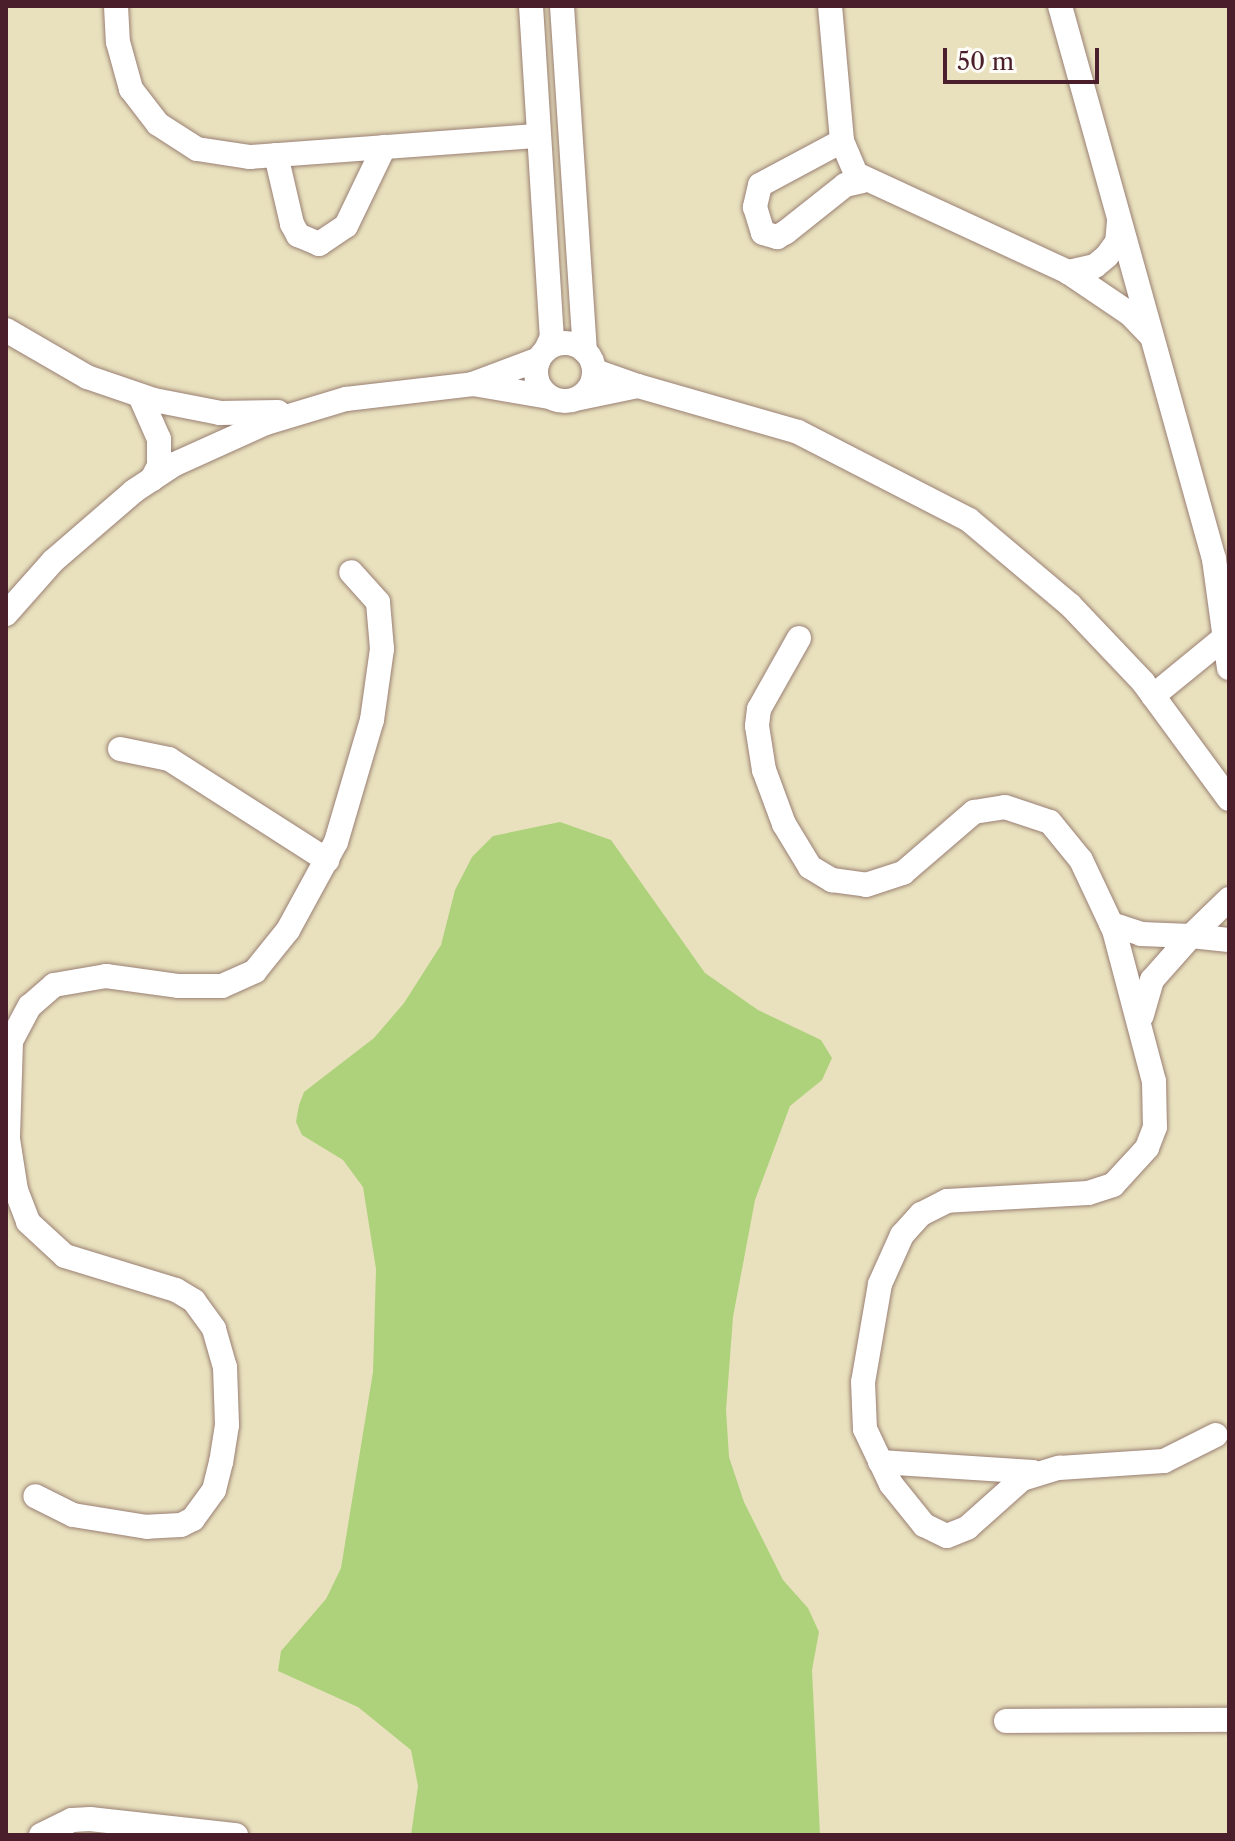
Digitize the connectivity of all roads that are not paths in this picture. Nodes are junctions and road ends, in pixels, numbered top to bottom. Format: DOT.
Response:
graph roads {
  1 [pos="116,6"];
  2 [pos="531,6"];
  3 [pos="562,6"];
  4 [pos="830,6"];
  5 [pos="1060,6"];
  6 [pos="537,136"];
  7 [pos="842,141"];
  8 [pos="384,147"];
  9 [pos="276,155"];
  10 [pos="863,181"];
  11 [pos="1119,219"];
  12 [pos="1068,272"];
  13 [pos="6,330"];
  14 [pos="1153,338"];
  15 [pos="543,354"];
  16 [pos="590,361"];
  17 [pos="473,384"];
  18 [pos="638,386"];
  19 [pos="140,396"];
  20 [pos="549,397"];
  21 [pos="580,398"];
  22 [pos="312,409"];
  23 [pos="152,479"];
  24 [pos="351,572"];
  25 [pos="6,614"];
  26 [pos="1225,637"];
  27 [pos="799,638"];
  28 [pos="1229,668"];
  29 [pos="1153,696"];
  30 [pos="120,749"];
  31 [pos="1229,799"];
  32 [pos="327,860"];
  33 [pos="1229,899"];
  34 [pos="1111,924"];
  35 [pos="1191,936"];
  36 [pos="1229,940"];
  37 [pos="1141,1026"];
  38 [pos="8,1043"];
  39 [pos="7,1137"];
  40 [pos="1216,1435"];
  41 [pos="880,1462"];
  42 [pos="1039,1473"];
  43 [pos="35,1496"];
  44 [pos="1229,1720"];
  45 [pos="1006,1721"];
  46 [pos="41,1835"];
  47 [pos="236,1835"];
  1 -- 9 [label="street"];
  2 -- 6 [label="street"];
  3 -- 16 [label="street"];
  4 -- 7 [label="street"];
  5 -- 11 [label="street"];
  6 -- 8 [label="street"];
  6 -- 15 [label="street"];
  7 -- 10 [label="street"];
  7 -- 10 [label="street"];
  8 -- 9 [label="street"];
  8 -- 9 [label="street"];
  10 -- 12 [label="street"];
  11 -- 12 [label="street"];
  11 -- 14 [label="street"];
  12 -- 14 [label="street"];
  13 -- 19 [label="street"];
  14 -- 26 [label="street"];
  15 -- 16 [label="street"];
  15 -- 17 [label="street"];
  15 -- 20 [label="street"];
  16 -- 18 [label="street"];
  16 -- 21 [label="street"];
  17 -- 20 [label="street"];
  17 -- 22 [label="street"];
  18 -- 21 [label="street"];
  18 -- 29 [label="street"];
  19 -- 22 [label="street"];
  19 -- 23 [label="street"];
  20 -- 21 [label="street"];
  22 -- 23 [label="street"];
  23 -- 25 [label="street"];
  24 -- 32 [label="street"];
  26 -- 28 [label="street"];
  26 -- 29 [label="street"];
  27 -- 34 [label="street"];
  29 -- 31 [label="street"];
  30 -- 32 [label="street"];
  32 -- 38 [label="street"];
  33 -- 35 [label="street"];
  34 -- 35 [label="street"];
  34 -- 37 [label="street"];
  35 -- 36 [label="street"];
  35 -- 37 [label="street"];
  37 -- 41 [label="street"];
  38 -- 39 [label="street"];
  39 -- 43 [label="street"];
  40 -- 42 [label="street"];
  41 -- 42 [label="street"];
  41 -- 42 [label="street"];
  44 -- 45 [label="street"];
  46 -- 47 [label="street"];
}
